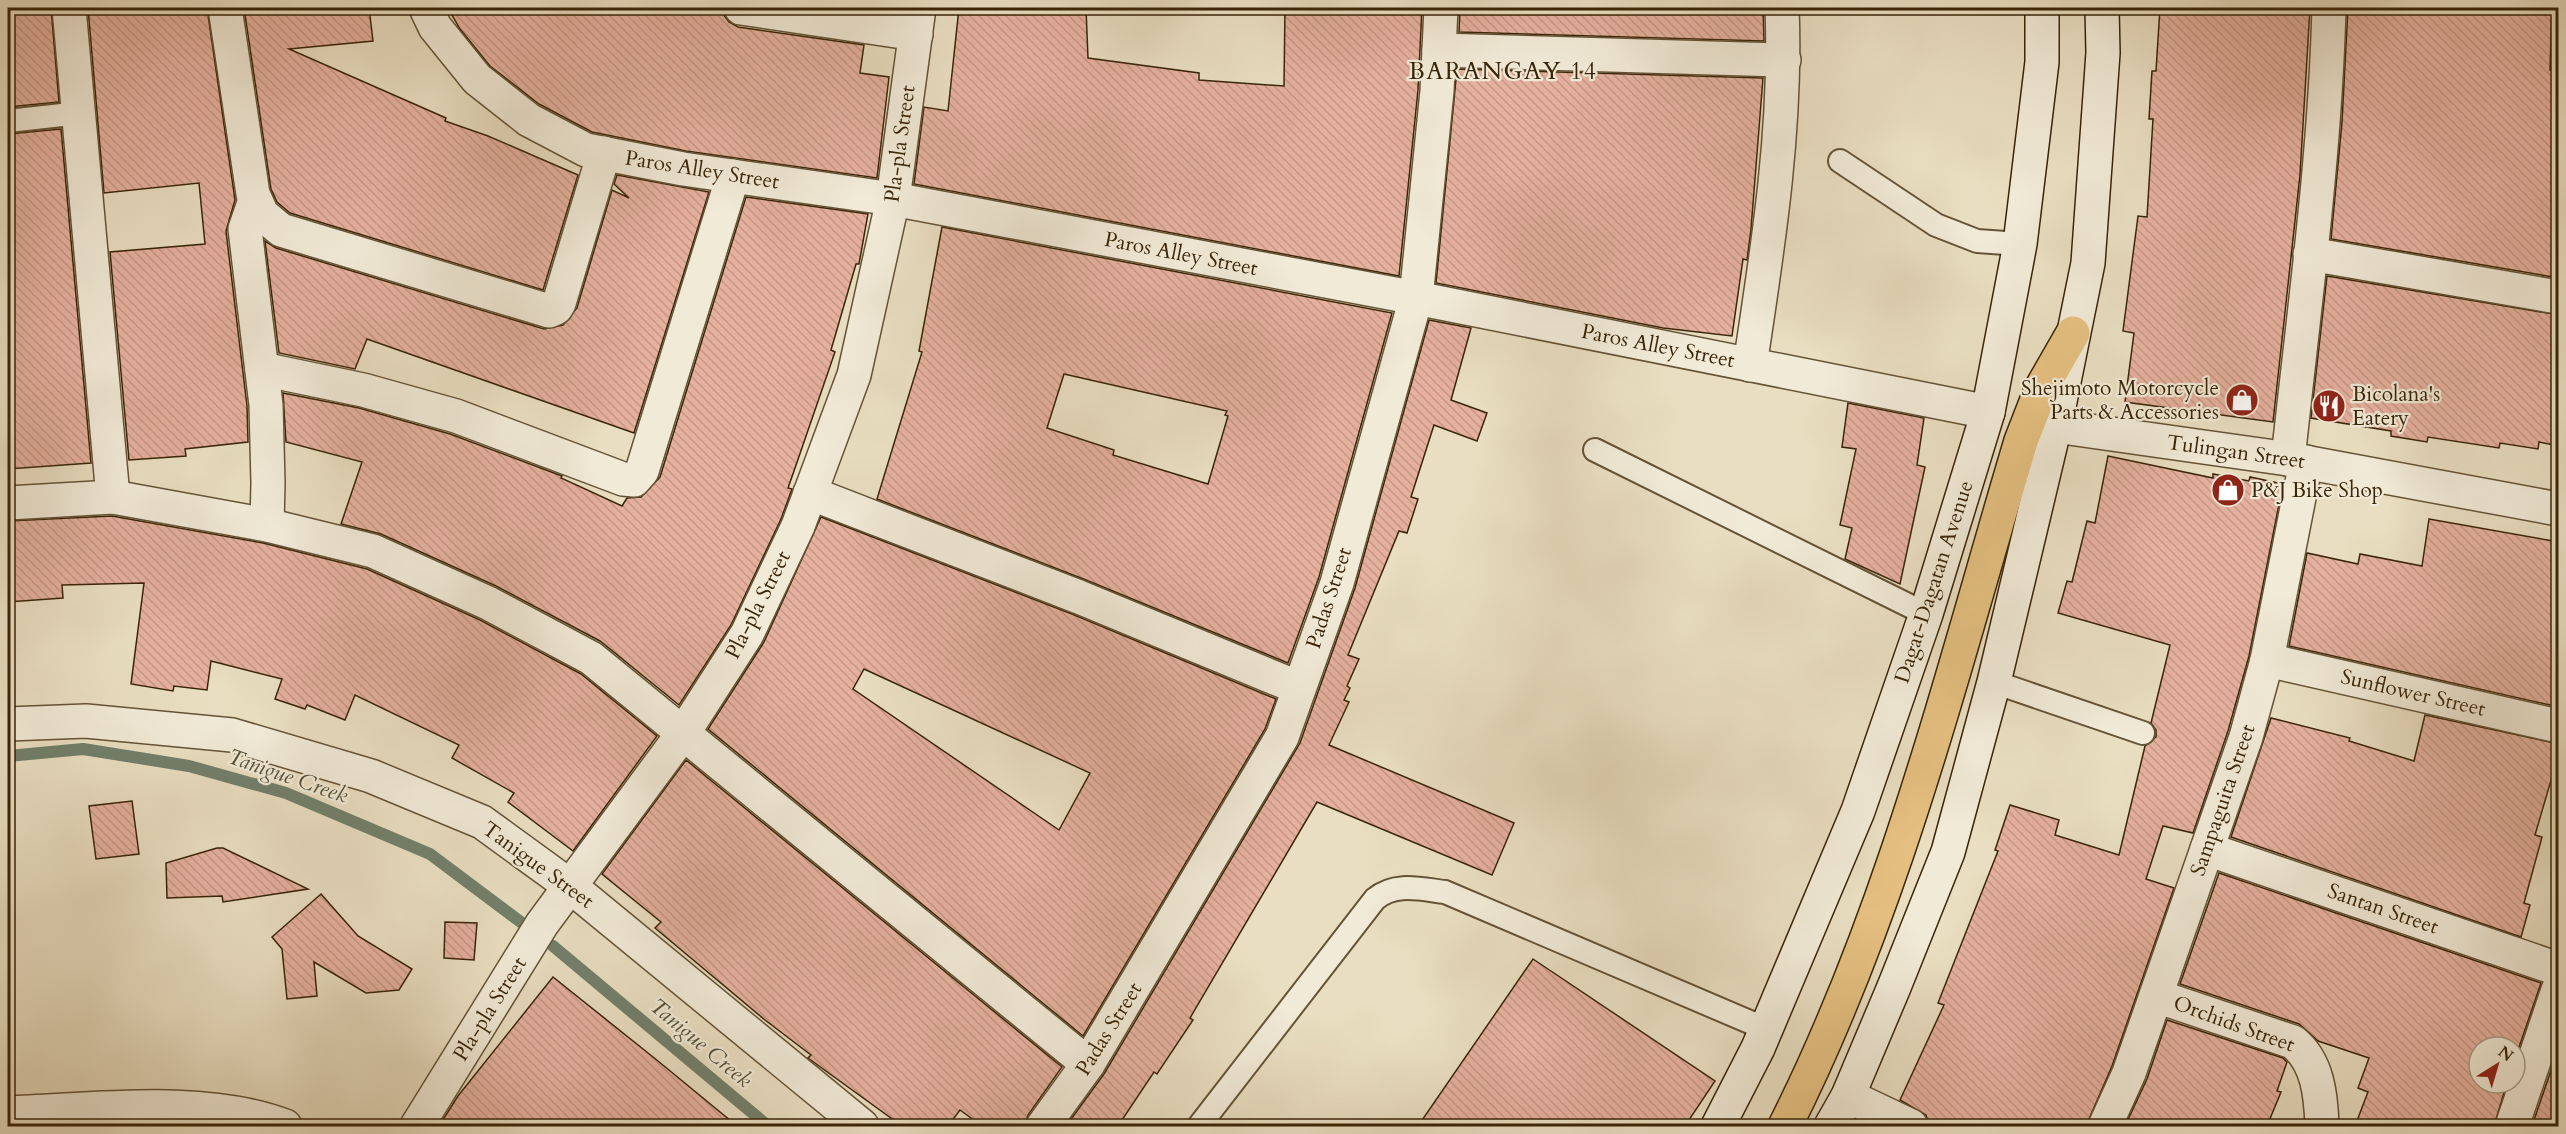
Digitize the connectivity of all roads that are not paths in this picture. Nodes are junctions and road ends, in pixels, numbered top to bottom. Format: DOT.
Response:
graph roads {
  1 [pos="69,8"];
  2 [pos="225,8"];
  3 [pos="426,8"];
  4 [pos="741,8"];
  5 [pos="1441,8"];
  6 [pos="1782,8"];
  7 [pos="2043,8"];
  8 [pos="2102,8"];
  9 [pos="2329,8"];
  10 [pos="918,21"];
  11 [pos="1439,50"];
  12 [pos="1784,60"];
  13 [pos="62,115"];
  14 [pos="8,121"];
  15 [pos="604,153"];
  16 [pos="1840,161"];
  17 [pos="733,176"];
  18 [pos="255,200"];
  19 [pos="893,200"];
  20 [pos="2020,244"];
  21 [pos="2310,254"];
  22 [pos="2559,297"];
  23 [pos="1416,298"];
  24 [pos="2073,333"];
  25 [pos="1750,365"];
  26 [pos="262,369"];
  27 [pos="1988,412"];
  28 [pos="2055,426"];
  29 [pos="1595,450"];
  30 [pos="2297,460"];
  31 [pos="810,493"];
  32 [pos="113,497"];
  33 [pos="8,504"];
  34 [pos="2559,509"];
  35 [pos="267,525"];
  36 [pos="1926,614"];
  37 [pos="2266,660"];
  38 [pos="1994,682"];
  39 [pos="1299,688"];
  40 [pos="8,724"];
  41 [pos="2559,726"];
  42 [pos="684,732"];
  43 [pos="2143,733"];
  44 [pos="2206,849"];
  45 [pos="570,886"];
  46 [pos="2559,969"];
  47 [pos="2559,990"];
  48 [pos="2157,996"];
  49 [pos="1766,1029"];
  50 [pos="1088,1064"];
  51 [pos="1848,1096"];
  52 [pos="8,1113"];
  53 [pos="285,1126"];
  54 [pos="417,1126"];
  55 [pos="862,1126"];
  56 [pos="1043,1126"];
  57 [pos="1199,1126"];
  58 [pos="1718,1126"];
  59 [pos="1785,1126"];
  60 [pos="1831,1126"];
  61 [pos="1911,1126"];
  62 [pos="2104,1126"];
  63 [pos="2322,1126"];
  64 [pos="2512,1126"];
  1 -- 32 [label="street"];
  2 -- 18 [label="street"];
  3 -- 15 [label="street, Paros Alley Street"];
  4 -- 10 [label="street"];
  5 -- 11 [label="street, Padas Street"];
  6 -- 12 [label="street"];
  7 -- 20 [label="street, Dagat-Dagatan Avenue"];
  8 -- 24 [label="street"];
  9 -- 21 [label="street, Sampaguita Street"];
  10 -- 19 [label="street, Pla-pla Street"];
  11 -- 12 [label="street"];
  11 -- 23 [label="street, Padas Street"];
  12 -- 25 [label="street"];
  13 -- 14 [label="lane"];
  15 -- 17 [label="street, Paros Alley Street"];
  15 -- 18 [label="street"];
  16 -- 20 [label="lane"];
  17 -- 19 [label="street, Paros Alley Street"];
  17 -- 26 [label="street"];
  18 -- 26 [label="street"];
  19 -- 23 [label="street, Paros Alley Street"];
  19 -- 31 [label="street, Pla-pla Street"];
  20 -- 27 [label="street, Dagat-Dagatan Avenue"];
  21 -- 22 [label="street"];
  21 -- 30 [label="street, Sampaguita Street"];
  23 -- 25 [label="street, Paros Alley Street"];
  23 -- 39 [label="street, Padas Street"];
  24 -- 28 [label="street"];
  24 -- 59 [label="highway"];
  25 -- 27 [label="street, Paros Alley Street"];
  26 -- 35 [label="street"];
  27 -- 36 [label="street, Dagat-Dagatan Avenue"];
  28 -- 30 [label="street, Tulingan Street"];
  28 -- 38 [label="street"];
  29 -- 36 [label="lane"];
  30 -- 34 [label="street, Tulingan Street"];
  30 -- 37 [label="street, Sampaguita Street"];
  31 -- 39 [label="street"];
  31 -- 42 [label="street, Pla-pla Street"];
  32 -- 33 [label="street"];
  32 -- 35 [label="street"];
  35 -- 42 [label="street"];
  36 -- 49 [label="street, Dagat-Dagatan Avenue"];
  37 -- 41 [label="street, Sunflower Street"];
  37 -- 44 [label="street, Sampaguita Street"];
  38 -- 43 [label="lane"];
  38 -- 51 [label="street"];
  39 -- 50 [label="street, Padas Street"];
  40 -- 45 [label="street, Tanigue Street"];
  42 -- 45 [label="street, Pla-pla Street"];
  42 -- 50 [label="street"];
  44 -- 46 [label="street, Santan Street"];
  44 -- 48 [label="street, Sampaguita Street"];
  45 -- 54 [label="street, Pla-pla Street"];
  45 -- 55 [label="street, Tanigue Street"];
  47 -- 64 [label="street"];
  48 -- 62 [label="street, Sampaguita Street"];
  48 -- 63 [label="street, Orchids Street"];
  49 -- 57 [label="lane"];
  49 -- 58 [label="street, Dagat-Dagatan Avenue"];
  50 -- 56 [label="street, Padas Street"];
  51 -- 60 [label="street"];
  51 -- 61 [label="street"];
  52 -- 53 [label="street"];
}
